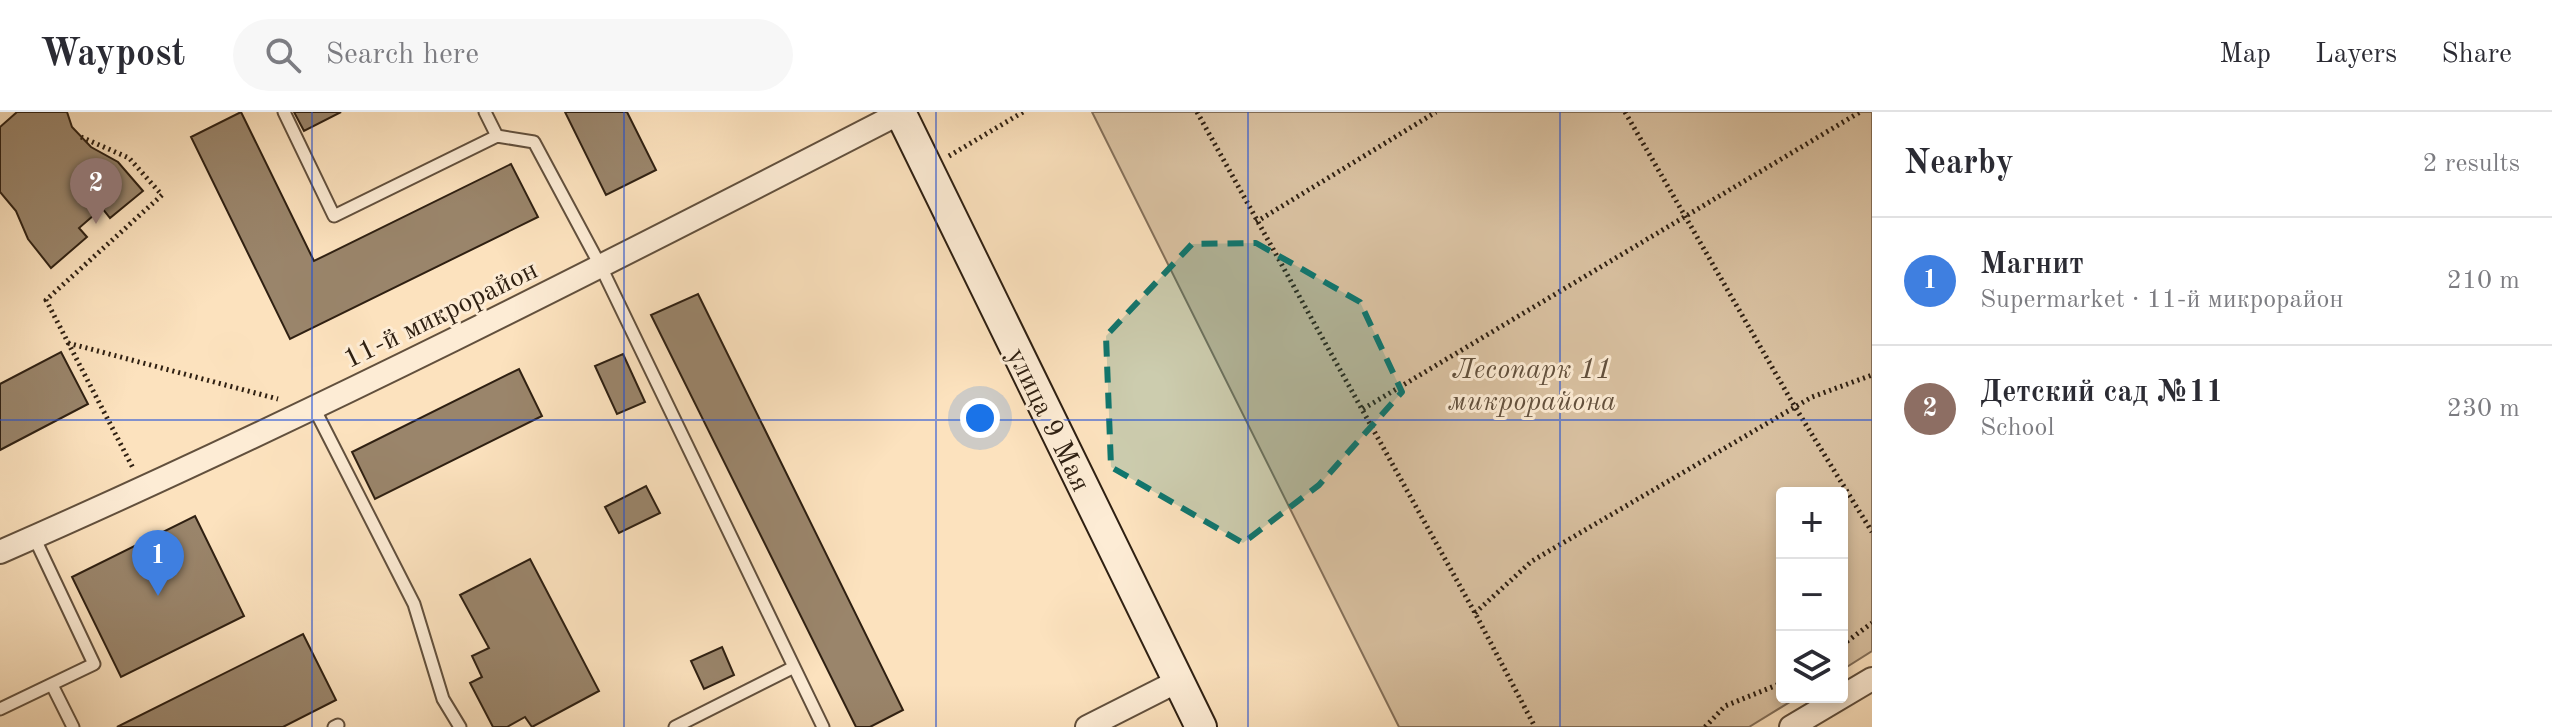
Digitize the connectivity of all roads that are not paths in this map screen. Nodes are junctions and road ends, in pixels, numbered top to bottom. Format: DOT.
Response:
graph roads {
  1 [pos="284,112"];
  2 [pos="485,112"];
  3 [pos="900,112"];
  4 [pos="497,136"];
  5 [pos="601,267"];
  6 [pos="314,408"];
  7 [pos="34,537"];
  8 [pos="0,552"];
  9 [pos="794,667"];
  10 [pos="1872,679"];
  11 [pos="1178,681"];
  12 [pos="52,685"];
  13 [pos="0,709"];
  14 [pos="1805,724"];
  15 [pos="73,727"];
  16 [pos="460,727"];
  17 [pos="675,727"];
  18 [pos="823,727"];
  19 [pos="1087,727"];
  20 [pos="1201,727"];
  1 -- 4 [label="lane"];
  2 -- 4 [label="lane"];
  3 -- 5 [label="street, 11-й микрорайон"];
  3 -- 11 [label="main road, улица 9 Мая"];
  4 -- 5 [label="lane"];
  5 -- 6 [label="street, 11-й микрорайон"];
  5 -- 9 [label="lane"];
  6 -- 7 [label="street, 11-й микрорайон"];
  6 -- 16 [label="lane"];
  7 -- 8 [label="street, 11-й микрорайон"];
  7 -- 12 [label="lane"];
  9 -- 17 [label="lane"];
  9 -- 18 [label="lane"];
  10 -- 14 [label="street"];
  11 -- 19 [label="street"];
  11 -- 20 [label="main road, улица 9 Мая"];
  12 -- 13 [label="lane"];
  12 -- 15 [label="lane"];
}
